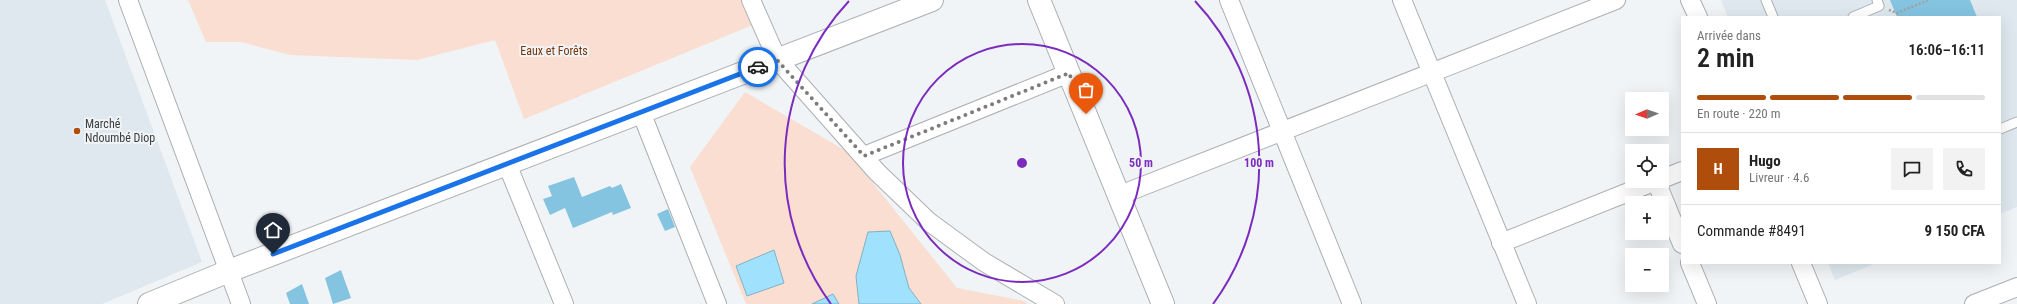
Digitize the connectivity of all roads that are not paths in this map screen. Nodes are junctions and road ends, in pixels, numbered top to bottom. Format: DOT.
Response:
graph roads {
  1 [pos="128,0"];
  2 [pos="751,0"];
  3 [pos="932,0"];
  4 [pos="1039,0"];
  5 [pos="1229,0"];
  6 [pos="1402,0"];
  7 [pos="1616,0"];
  8 [pos="1690,0"];
  9 [pos="1766,0"];
  10 [pos="1878,3"];
  11 [pos="1698,16"];
  12 [pos="1773,16"];
  13 [pos="1855,16"];
  14 [pos="777,60"];
  15 [pos="1069,73"];
  16 [pos="1432,73"];
  17 [pos="641,112"];
  18 [pos="2017,122"];
  19 [pos="2001,129"];
  20 [pos="1282,130"];
  21 [pos="864,156"];
  22 [pos="507,164"];
  23 [pos="1681,171"];
  24 [pos="1669,176"];
  25 [pos="1120,195"];
  26 [pos="1681,242"];
  27 [pos="1501,243"];
  28 [pos="1690,264"];
  29 [pos="1801,264"];
  30 [pos="229,271"];
  31 [pos="2017,287"];
  32 [pos="149,304"];
  33 [pos="241,304"];
  34 [pos="564,304"];
  35 [pos="718,304"];
  36 [pos="1055,304"];
  37 [pos="1163,304"];
  38 [pos="1352,304"];
  39 [pos="1526,304"];
  40 [pos="1706,304"];
  41 [pos="1818,304"];
  42 [pos="1974,304"];
  1 -- 30 [label="street"];
  2 -- 14 [label="street"];
  3 -- 14 [label="street"];
  4 -- 15 [label="street"];
  5 -- 20 [label="street"];
  6 -- 16 [label="street"];
  7 -- 16 [label="street"];
  8 -- 11 [label="street"];
  9 -- 12 [label="lane"];
  10 -- 13 [label="lane"];
  14 -- 17 [label="street"];
  14 -- 21 [label="street"];
  15 -- 21 [label="street"];
  15 -- 25 [label="street"];
  16 -- 20 [label="street"];
  16 -- 27 [label="street"];
  17 -- 22 [label="street"];
  17 -- 35 [label="street"];
  18 -- 19 [label="lane"];
  20 -- 25 [label="street"];
  20 -- 38 [label="street"];
  21 -- 36 [label="street"];
  22 -- 30 [label="street"];
  22 -- 34 [label="street"];
  23 -- 24 [label="street"];
  25 -- 37 [label="street"];
  26 -- 27 [label="street"];
  27 -- 39 [label="street"];
  28 -- 40 [label="street"];
  29 -- 41 [label="street"];
  30 -- 32 [label="street"];
  30 -- 33 [label="street"];
  31 -- 42 [label="street"];
}
